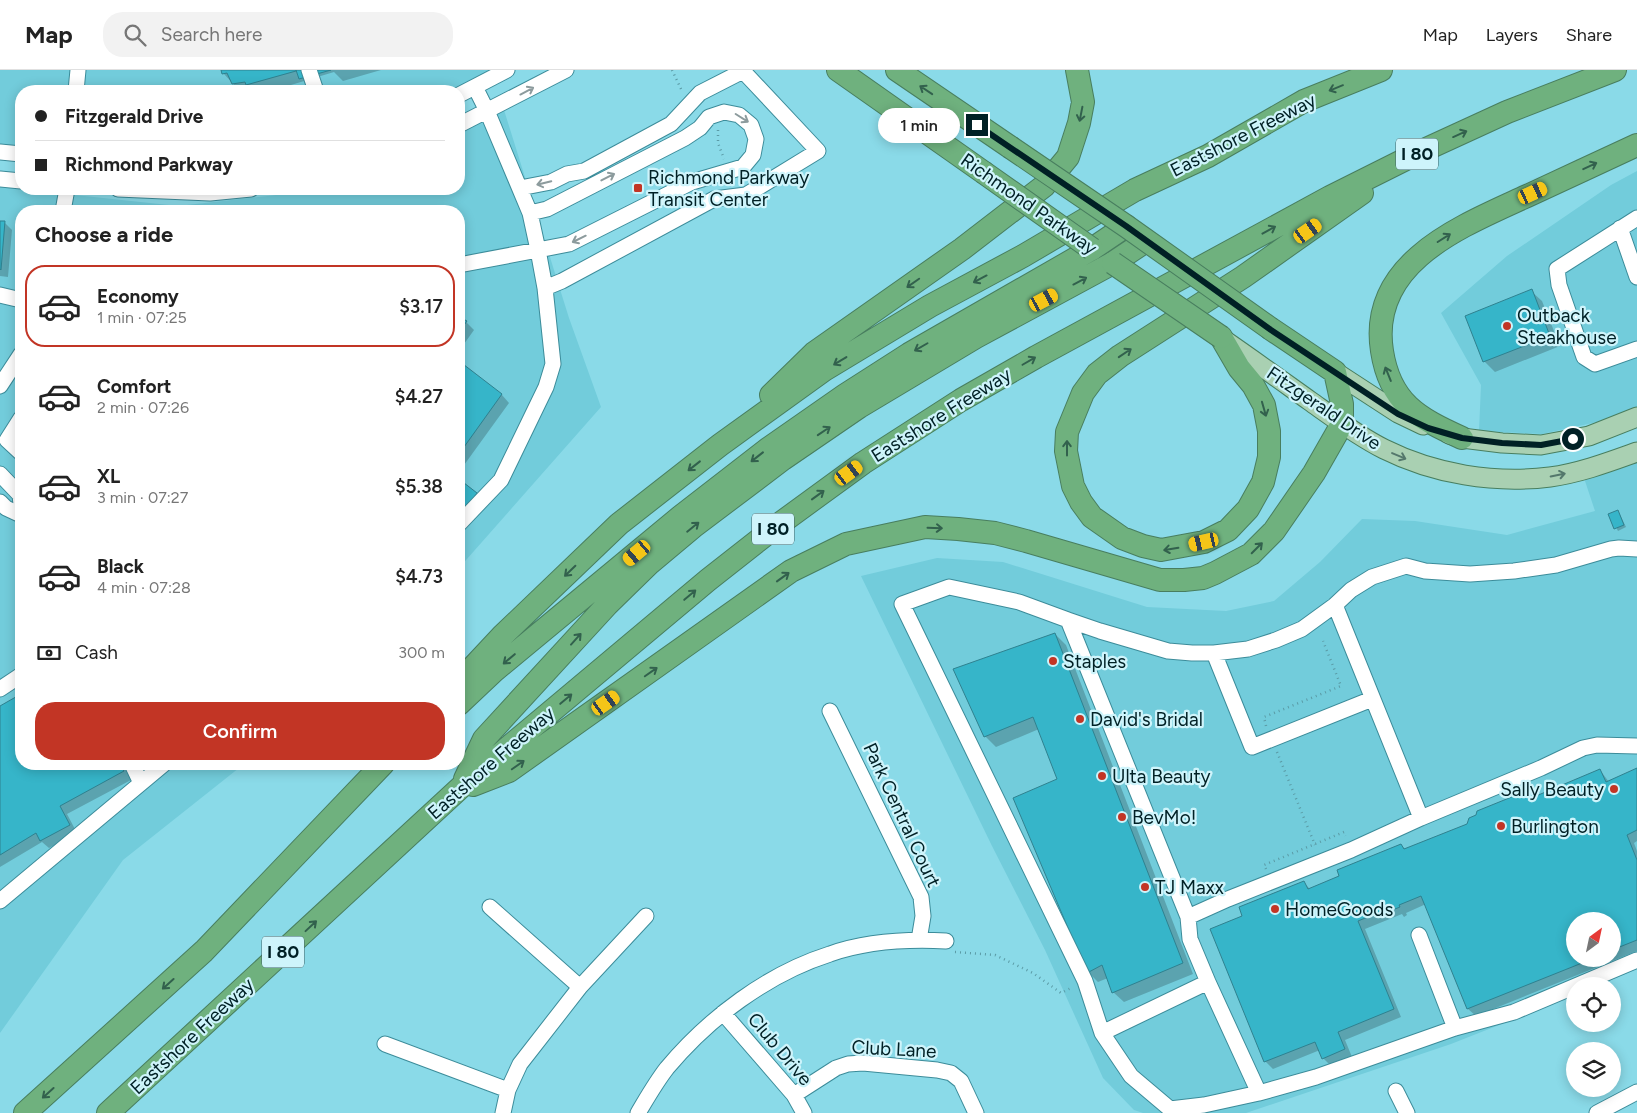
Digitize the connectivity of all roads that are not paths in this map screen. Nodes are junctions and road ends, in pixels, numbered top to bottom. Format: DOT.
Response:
graph roads {
  1 [pos="78,70"];
  2 [pos="309,70"];
  3 [pos="507,70"];
  4 [pos="566,70"];
  5 [pos="838,70"];
  6 [pos="897,70"];
  7 [pos="1077,70"];
  8 [pos="1381,70"];
  9 [pos="1615,70"];
  10 [pos="77,85"];
  11 [pos="314,85"];
  12 [pos="474,87"];
  13 [pos="465,92"];
  14 [pos="487,112"];
  15 [pos="465,123"];
  16 [pos="1637,145"];
  17 [pos="1422,151"];
  18 [pos="0,152"];
  19 [pos="15,153"];
  20 [pos="0,179"];
  21 [pos="15,180"];
  22 [pos="520,188"];
  23 [pos="530,213"];
  24 [pos="1637,218"];
  25 [pos="1126,226"];
  26 [pos="1620,228"];
  27 [pos="1146,241"];
  28 [pos="1092,249"];
  29 [pos="538,250"];
  30 [pos="1114,263"];
  31 [pos="465,264"];
  32 [pos="1637,277"];
  33 [pos="545,288"];
  34 [pos="0,295"];
  35 [pos="15,299"];
  36 [pos="969,330"];
  37 [pos="1221,338"];
  38 [pos="1637,350"];
  39 [pos="15,363"];
  40 [pos="1335,372"];
  41 [pos="0,386"];
  42 [pos="1637,417"];
  43 [pos="1342,424"];
  44 [pos="15,427"];
  45 [pos="1462,438"];
  46 [pos="720,445"];
  47 [pos="15,447"];
  48 [pos="1637,452"];
  49 [pos="0,474"];
  50 [pos="15,490"];
  51 [pos="0,502"];
  52 [pos="15,512"];
  53 [pos="465,518"];
  54 [pos="1637,549"];
  55 [pos="1335,605"];
  56 [pos="1068,620"];
  57 [pos="1214,653"];
  58 [pos="465,676"];
  59 [pos="15,679"];
  60 [pos="0,688"];
  61 [pos="465,698"];
  62 [pos="1372,699"];
  63 [pos="830,711"];
  64 [pos="1637,746"];
  65 [pos="135,770"];
  66 [pos="157,770"];
  67 [pos="377,770"];
  68 [pos="390,770"];
  69 [pos="141,783"];
  70 [pos="459,789"];
  71 [pos="1421,818"];
  72 [pos="0,901"];
  73 [pos="490,907"];
  74 [pos="646,916"];
  75 [pos="1188,917"];
  76 [pos="1419,936"];
  77 [pos="919,940"];
  78 [pos="946,941"];
  79 [pos="204,951"];
  80 [pos="1637,960"];
  81 [pos="1208,982"];
  82 [pos="580,987"];
  83 [pos="723,1012"];
  84 [pos="1455,1028"];
  85 [pos="1102,1033"];
  86 [pos="385,1044"];
  87 [pos="508,1090"];
  88 [pos="1396,1091"];
  89 [pos="1260,1092"];
  90 [pos="1637,1092"];
  91 [pos="794,1095"];
  92 [pos="25,1113"];
  93 [pos="108,1113"];
  94 [pos="503,1113"];
  95 [pos="638,1113"];
  96 [pos="804,1113"];
  97 [pos="976,1113"];
  98 [pos="1408,1113"];
  99 [pos="1597,1113"];
  1 -- 10 [label="street"];
  2 -- 11 [label="street"];
  3 -- 12 [label="street"];
  14 -- 4 [label="street, one-way"];
  5 -- 28 [label="highway, Richmond Parkway, bridge"];
  25 -- 6 [label="highway, Richmond Parkway, one-way, bridge"];
  7 -- 46 [label="highway, one-way"];
  8 -- 46 [label="highway, Eastshore Freeway, one-way"];
  17 -- 9 [label="highway, Eastshore Freeway / I 80, one-way"];
  12 -- 13 [label="street"];
  12 -- 14 [label="street"];
  14 -- 15 [label="street"];
  14 -- 22 [label="street"];
  45 -- 16 [label="highway, one-way"];
  37 -- 17 [label="highway, one-way"];
  70 -- 17 [label="highway, Eastshore Freeway / I 80, one-way"];
  18 -- 19 [label="street"];
  20 -- 21 [label="street"];
  22 -- 23 [label="street"];
  33 -- 22 [label="street, one-way"];
  23 -- 29 [label="street"];
  23 -- 29 [label="street, one-way"];
  24 -- 26 [label="street"];
  25 -- 27 [label="highway, Richmond Parkway, bridge"];
  25 -- 28 [label="highway"];
  26 -- 32 [label="street"];
  26 -- 38 [label="street"];
  27 -- 30 [label="highway"];
  27 -- 40 [label="highway, Richmond Parkway, bridge"];
  28 -- 30 [label="highway, Richmond Parkway"];
  28 -- 36 [label="highway"];
  29 -- 31 [label="street"];
  29 -- 33 [label="street"];
  36 -- 30 [label="highway, one-way"];
  30 -- 37 [label="highway, Richmond Parkway, bridge"];
  33 -- 53 [label="street"];
  34 -- 35 [label="street"];
  36 -- 61 [label="highway, one-way"];
  70 -- 36 [label="highway, one-way"];
  37 -- 43 [label="main road, Fitzgerald Drive"];
  39 -- 41 [label="street"];
  40 -- 43 [label="highway"];
  40 -- 45 [label="main road, Fitzgerald Drive"];
  42 -- 45 [label="main road, Fitzgerald Drive"];
  43 -- 48 [label="main road, Fitzgerald Drive, one-way"];
  70 -- 43 [label="highway, one-way"];
  44 -- 47 [label="street"];
  46 -- 58 [label="highway, Eastshore Freeway, one-way"];
  49 -- 50 [label="street"];
  51 -- 52 [label="street"];
  54 -- 55 [label="street"];
  55 -- 57 [label="street"];
  55 -- 62 [label="street"];
  56 -- 57 [label="street"];
  56 -- 75 [label="street"];
  56 -- 85 [label="street"];
  57 -- 62 [label="street"];
  59 -- 60 [label="street"];
  62 -- 71 [label="street"];
  63 -- 77 [label="street, Park Central Court"];
  64 -- 71 [label="street"];
  65 -- 69 [label="street"];
  66 -- 69 [label="street"];
  67 -- 79 [label="highway"];
  68 -- 79 [label="highway"];
  69 -- 72 [label="street"];
  93 -- 70 [label="highway, Eastshore Freeway / I 80, one-way"];
  71 -- 75 [label="street"];
  73 -- 82 [label="street"];
  74 -- 82 [label="street"];
  75 -- 81 [label="street"];
  76 -- 84 [label="street"];
  77 -- 78 [label="street"];
  77 -- 83 [label="street"];
  79 -- 92 [label="highway, one-way"];
  80 -- 84 [label="street"];
  81 -- 85 [label="street"];
  81 -- 89 [label="street"];
  82 -- 87 [label="street"];
  83 -- 91 [label="street, Club Drive"];
  83 -- 95 [label="street"];
  84 -- 89 [label="street"];
  85 -- 89 [label="street"];
  86 -- 87 [label="street"];
  87 -- 94 [label="street"];
  88 -- 98 [label="street"];
  90 -- 99 [label="street"];
  91 -- 96 [label="street, Club Drive"];
  91 -- 97 [label="street, Club Lane"];
}
